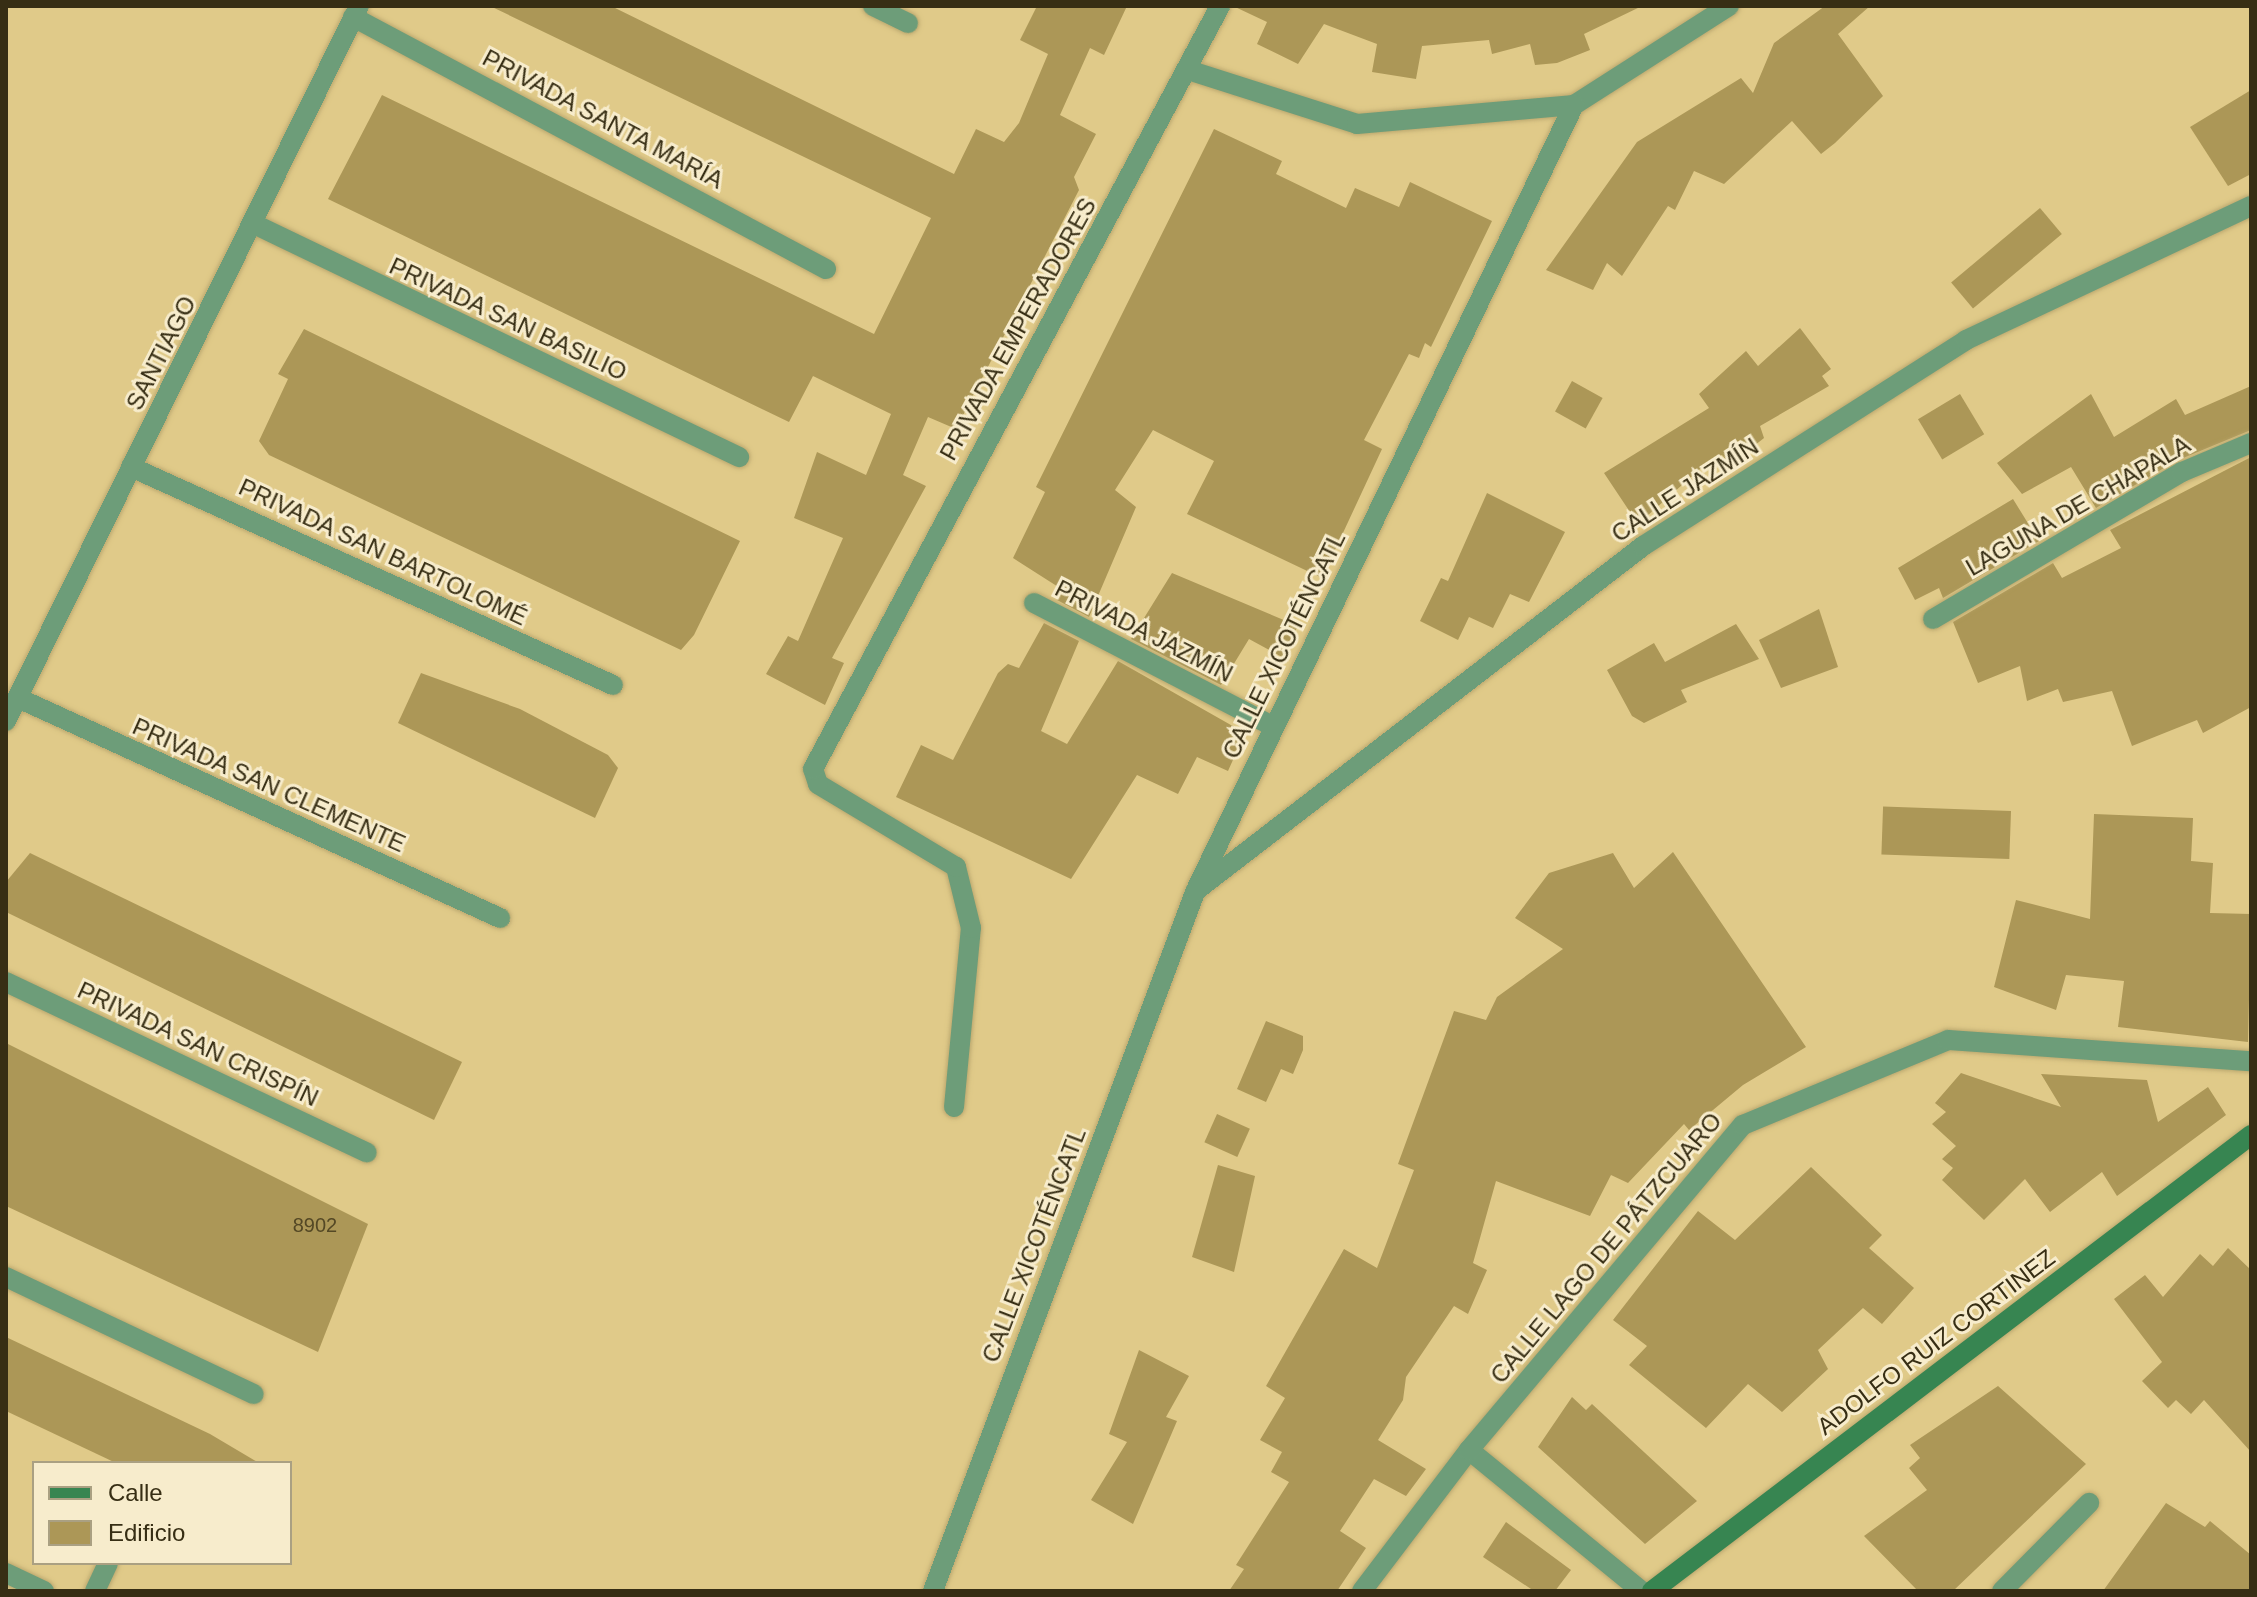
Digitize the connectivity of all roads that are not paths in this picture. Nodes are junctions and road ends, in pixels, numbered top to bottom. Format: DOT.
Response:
graph roads {
  1 [pos="873,6"];
  2 [pos="1220,6"];
  3 [pos="1729,6"];
  4 [pos="356,12"];
  5 [pos="908,23"];
  6 [pos="1188,70"];
  7 [pos="1574,105"];
  8 [pos="2251,206"];
  9 [pos="256,225"];
  10 [pos="826,269"];
  11 [pos="2251,443"];
  12 [pos="739,457"];
  13 [pos="131,467"];
  14 [pos="1034,603"];
  15 [pos="1933,619"];
  16 [pos="613,685"];
  17 [pos="18,698"];
  18 [pos="6,721"];
  19 [pos="1274,727"];
  20 [pos="1195,892"];
  21 [pos="500,918"];
  22 [pos="6,982"];
  23 [pos="2251,1061"];
  24 [pos="954,1107"];
  25 [pos="2251,1135"];
  26 [pos="367,1153"];
  27 [pos="6,1277"];
  28 [pos="254,1394"];
  29 [pos="1469,1450"];
  30 [pos="2089,1503"];
  31 [pos="107,1565"];
  32 [pos="6,1573"];
  33 [pos="44,1591"];
  34 [pos="95,1591"];
  35 [pos="933,1591"];
  36 [pos="1362,1591"];
  37 [pos="1641,1591"];
  38 [pos="1652,1591"];
  39 [pos="2002,1591"];
  1 -- 5 [label="street"];
  2 -- 6 [label="street, PRIVADA EMPERADORES"];
  3 -- 7 [label="street"];
  4 -- 9 [label="street, SANTIAGO"];
  4 -- 10 [label="street, PRIVADA SANTA MARÍA"];
  6 -- 7 [label="street"];
  6 -- 24 [label="street, PRIVADA EMPERADORES"];
  7 -- 19 [label="street, CALLE XICOTÉNCATL"];
  8 -- 20 [label="street, CALLE JAZMÍN"];
  9 -- 12 [label="street, PRIVADA SAN BASILIO"];
  9 -- 13 [label="street, SANTIAGO"];
  11 -- 15 [label="street, LAGUNA DE CHAPALA"];
  13 -- 16 [label="street, PRIVADA SAN BARTOLOMÉ"];
  13 -- 17 [label="street, SANTIAGO"];
  14 -- 19 [label="street, PRIVADA JAZMÍN"];
  17 -- 18 [label="street, SANTIAGO"];
  17 -- 21 [label="street, PRIVADA SAN CLEMENTE"];
  19 -- 20 [label="street, CALLE XICOTÉNCATL"];
  20 -- 35 [label="street, CALLE XICOTÉNCATL"];
  22 -- 26 [label="street, PRIVADA SAN CRISPÍN"];
  23 -- 29 [label="street, CALLE LAGO DE PÁTZCUARO"];
  25 -- 38 [label="street, ADOLFO RUIZ CORTINEZ"];
  27 -- 28 [label="street"];
  29 -- 36 [label="street, CALLE LAGO DE PÁTZCUARO"];
  29 -- 37 [label="street"];
  30 -- 39 [label="street"];
  31 -- 34 [label="street"];
  32 -- 33 [label="street"];
}
